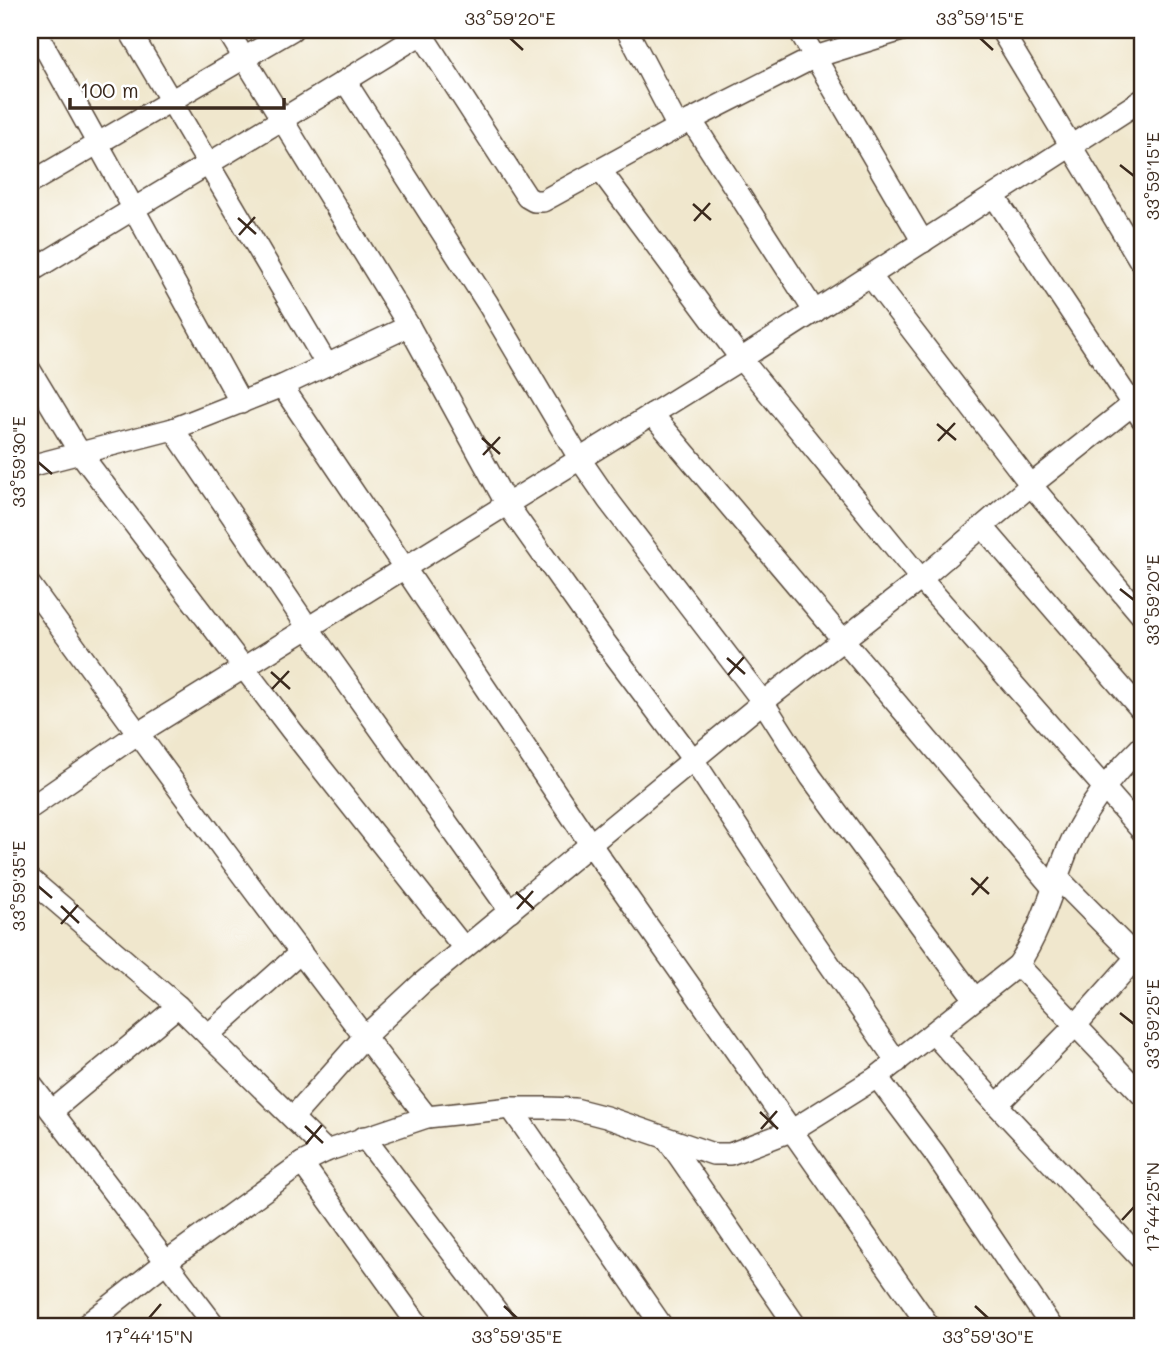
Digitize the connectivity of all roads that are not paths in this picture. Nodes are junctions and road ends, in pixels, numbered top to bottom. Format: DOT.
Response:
graph roads {
  1 [pos="35,30"];
  2 [pos="129,30"];
  3 [pos="227,30"];
  4 [pos="292,30"];
  5 [pos="626,30"];
  6 [pos="799,30"];
  7 [pos="902,30"];
  8 [pos="1000,30"];
  9 [pos="420,32"];
  10 [pos="244,57"];
  11 [pos="815,57"];
  12 [pos="345,82"];
  13 [pos="173,100"];
  14 [pos="1142,100"];
  15 [pos="284,120"];
  16 [pos="685,124"];
  17 [pos="99,143"];
  18 [pos="1069,146"];
  19 [pos="209,162"];
  20 [pos="601,171"];
  21 [pos="30,183"];
  22 [pos="994,196"];
  23 [pos="135,208"];
  24 [pos="923,242"];
  25 [pos="1142,264"];
  26 [pos="30,272"];
  27 [pos="871,277"];
  28 [pos="815,312"];
  29 [pos="409,327"];
  30 [pos="741,359"];
  31 [pos="327,365"];
  32 [pos="30,370"];
  33 [pos="282,386"];
  34 [pos="241,403"];
  35 [pos="1139,407"];
  36 [pos="652,414"];
  37 [pos="173,429"];
  38 [pos="79,453"];
  39 [pos="579,458"];
  40 [pos="30,466"];
  41 [pos="1031,485"];
  42 [pos="506,503"];
  43 [pos="983,527"];
  44 [pos="403,567"];
  45 [pos="921,579"];
  46 [pos="30,585"];
  47 [pos="1142,617"];
  48 [pos="309,629"];
  49 [pos="843,641"];
  50 [pos="243,667"];
  51 [pos="763,702"];
  52 [pos="1142,711"];
  53 [pos="137,734"];
  54 [pos="1142,746"];
  55 [pos="694,761"];
  56 [pos="1104,788"];
  57 [pos="30,808"];
  58 [pos="1142,831"];
  59 [pos="591,845"];
  60 [pos="30,879"];
  61 [pos="1055,882"];
  62 [pos="510,911"];
  63 [pos="464,948"];
  64 [pos="301,952"];
  65 [pos="1140,957"];
  66 [pos="1018,965"];
  67 [pos="975,999"];
  68 [pos="178,1006"];
  69 [pos="1076,1025"];
  70 [pos="933,1033"];
  71 [pos="208,1035"];
  72 [pos="364,1037"];
  73 [pos="897,1062"];
  74 [pos="877,1077"];
  75 [pos="30,1083"];
  76 [pos="1142,1095"];
  77 [pos="997,1105"];
  78 [pos="511,1108"];
  79 [pos="51,1111"];
  80 [pos="293,1117"];
  81 [pos="427,1117"];
  82 [pos="791,1131"];
  83 [pos="363,1137"];
  84 [pos="667,1139"];
  85 [pos="326,1152"];
  86 [pos="302,1163"];
  87 [pos="1142,1260"];
  88 [pos="167,1261"];
  89 [pos="85,1326"];
  90 [pos="215,1326"];
  91 [pos="419,1326"];
  92 [pos="508,1326"];
  93 [pos="662,1326"];
  94 [pos="796,1326"];
  95 [pos="929,1326"];
  96 [pos="1051,1326"];
  1 -- 17 [label="street"];
  2 -- 13 [label="street"];
  3 -- 10 [label="street"];
  4 -- 10 [label="street"];
  5 -- 16 [label="street"];
  6 -- 11 [label="street"];
  7 -- 11 [label="street"];
  8 -- 18 [label="street"];
  9 -- 12 [label="street"];
  9 -- 20 [label="street"];
  10 -- 13 [label="street"];
  10 -- 15 [label="street"];
  11 -- 16 [label="street"];
  11 -- 24 [label="street"];
  12 -- 15 [label="street"];
  12 -- 39 [label="street"];
  13 -- 17 [label="street"];
  13 -- 19 [label="street"];
  14 -- 18 [label="street"];
  15 -- 19 [label="street"];
  15 -- 29 [label="street"];
  16 -- 20 [label="street"];
  16 -- 28 [label="street"];
  17 -- 21 [label="street"];
  17 -- 23 [label="street"];
  18 -- 22 [label="street"];
  18 -- 25 [label="street"];
  19 -- 23 [label="street"];
  19 -- 31 [label="street"];
  20 -- 30 [label="street"];
  22 -- 24 [label="street"];
  22 -- 35 [label="street"];
  23 -- 26 [label="street"];
  23 -- 34 [label="street"];
  24 -- 27 [label="street"];
  27 -- 28 [label="street"];
  27 -- 41 [label="street"];
  28 -- 30 [label="street"];
  29 -- 31 [label="street"];
  29 -- 42 [label="street"];
  30 -- 36 [label="street"];
  30 -- 45 [label="street"];
  31 -- 33 [label="street"];
  32 -- 38 [label="street"];
  33 -- 34 [label="street"];
  33 -- 44 [label="street"];
  34 -- 37 [label="street"];
  35 -- 41 [label="street"];
  36 -- 39 [label="street"];
  36 -- 49 [label="street"];
  37 -- 38 [label="street"];
  37 -- 48 [label="street"];
  38 -- 40 [label="street"];
  38 -- 50 [label="street"];
  39 -- 42 [label="street"];
  39 -- 51 [label="street"];
  41 -- 43 [label="street"];
  41 -- 47 [label="street"];
  42 -- 44 [label="street"];
  42 -- 55 [label="street"];
  43 -- 45 [label="street"];
  43 -- 52 [label="street"];
  44 -- 48 [label="street"];
  44 -- 59 [label="street"];
  45 -- 49 [label="street"];
  45 -- 56 [label="street"];
  46 -- 53 [label="street"];
  48 -- 50 [label="street"];
  48 -- 62 [label="street"];
  49 -- 51 [label="street"];
  49 -- 61 [label="street"];
  50 -- 53 [label="street"];
  50 -- 63 [label="street"];
  51 -- 55 [label="street"];
  51 -- 67 [label="street"];
  53 -- 57 [label="street"];
  53 -- 64 [label="street"];
  54 -- 56 [label="street"];
  55 -- 59 [label="street"];
  55 -- 73 [label="street"];
  56 -- 58 [label="street"];
  56 -- 61 [label="street"];
  59 -- 62 [label="street"];
  59 -- 82 [label="street"];
  60 -- 68 [label="street"];
  61 -- 65 [label="street"];
  61 -- 66 [label="street"];
  62 -- 63 [label="street"];
  63 -- 72 [label="street"];
  64 -- 71 [label="street"];
  64 -- 72 [label="street"];
  65 -- 69 [label="street"];
  66 -- 67 [label="street"];
  66 -- 69 [label="street"];
  67 -- 70 [label="street"];
  68 -- 71 [label="street"];
  68 -- 79 [label="street"];
  69 -- 76 [label="street"];
  69 -- 77 [label="street"];
  70 -- 73 [label="street"];
  70 -- 77 [label="street"];
  71 -- 80 [label="street"];
  72 -- 80 [label="street"];
  72 -- 81 [label="street"];
  73 -- 74 [label="street"];
  74 -- 82 [label="street"];
  74 -- 96 [label="street"];
  75 -- 79 [label="street"];
  77 -- 87 [label="street"];
  78 -- 81 [label="street"];
  78 -- 84 [label="street"];
  78 -- 93 [label="street"];
  79 -- 88 [label="street"];
  80 -- 85 [label="street"];
  81 -- 83 [label="street"];
  82 -- 84 [label="street"];
  82 -- 95 [label="street"];
  83 -- 85 [label="street"];
  83 -- 92 [label="street"];
  84 -- 94 [label="street"];
  85 -- 86 [label="street"];
  86 -- 88 [label="street"];
  86 -- 91 [label="street"];
  88 -- 89 [label="street"];
  88 -- 90 [label="street"];
}
